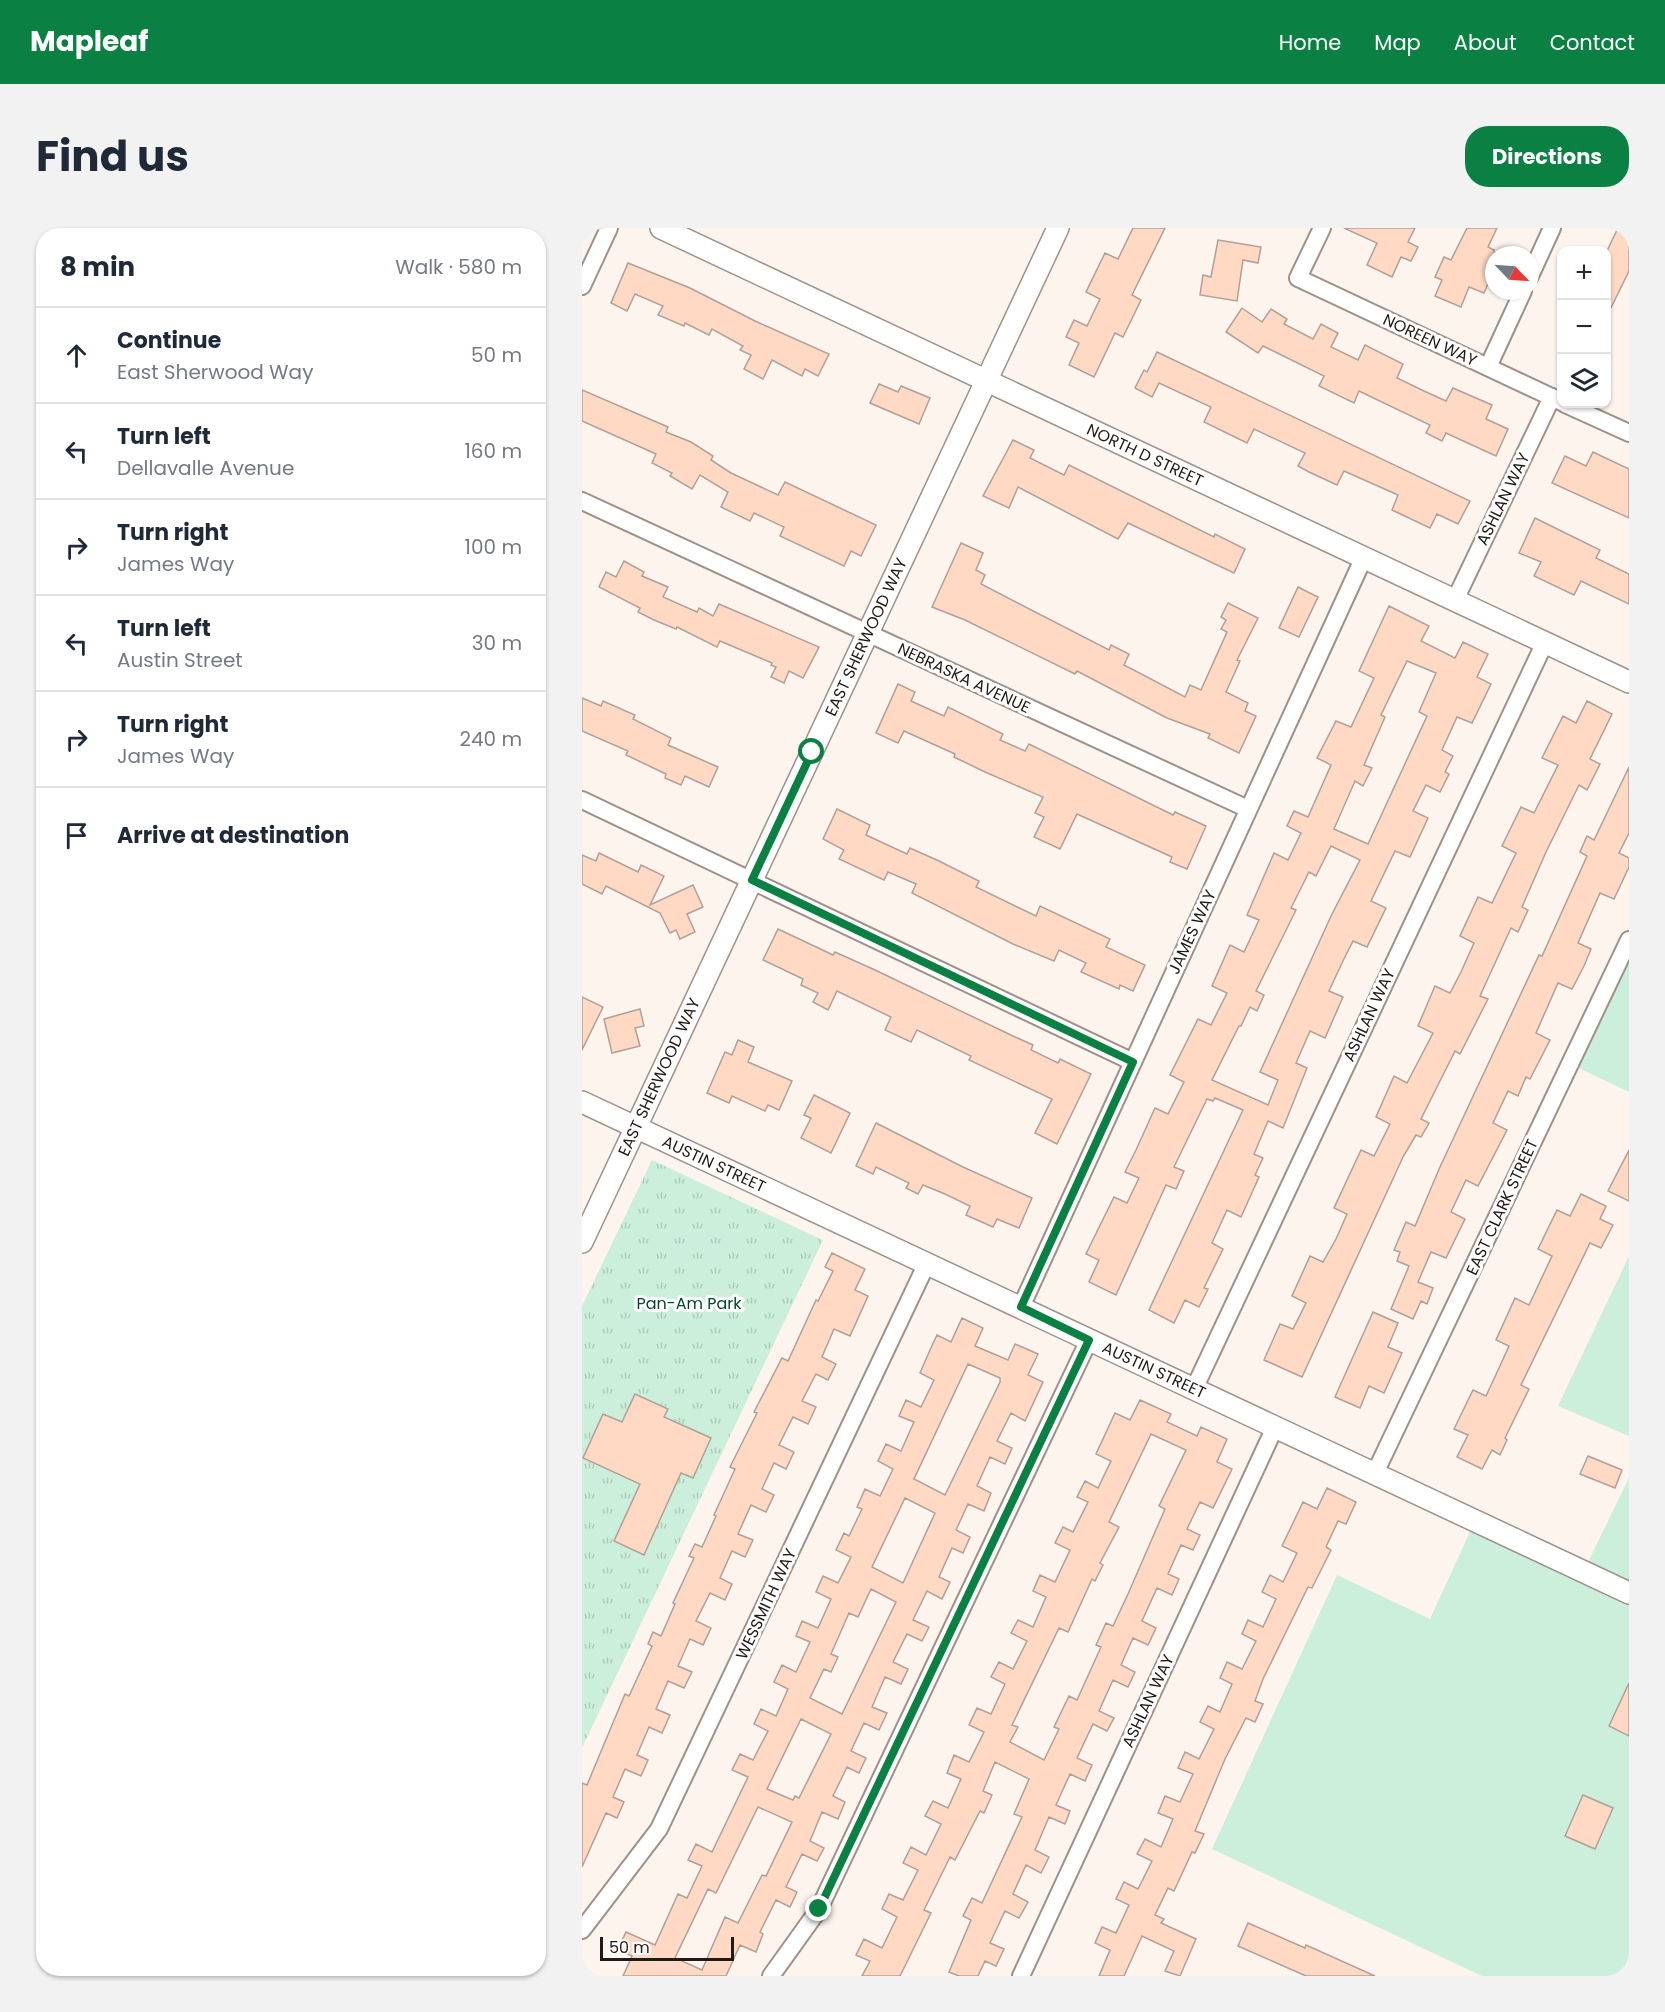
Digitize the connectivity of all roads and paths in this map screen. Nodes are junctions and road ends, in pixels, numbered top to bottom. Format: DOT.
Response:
graph roads {
  1 [pos="609,228"];
  2 [pos="661,228"];
  3 [pos="1058,228"];
  4 [pos="1322,228"];
  5 [pos="1552,228"];
  6 [pos="1539,256"];
  7 [pos="582,286"];
  8 [pos="1519,300"];
  9 [pos="1488,367"];
  10 [pos="986,381"];
  11 [pos="1557,400"];
  12 [pos="1557,407"];
  13 [pos="1575,408"];
  14 [pos="1629,433"];
  15 [pos="582,501"];
  16 [pos="1364,557"];
  17 [pos="1455,600"];
  18 [pos="868,633"];
  19 [pos="1545,642"];
  20 [pos="1629,682"];
  21 [pos="582,800"];
  22 [pos="1248,809"];
  23 [pos="752,880"];
  24 [pos="1629,940"];
  25 [pos="1133,1062"];
  26 [pos="582,1102"];
  27 [pos="636,1127"];
  28 [pos="582,1242"];
  29 [pos="927,1263"];
  30 [pos="1021,1307"];
  31 [pos="1089,1340"];
  32 [pos="1194,1389"];
  33 [pos="1275,1427"];
  34 [pos="1375,1473"];
  35 [pos="1629,1593"];
  36 [pos="582,1930"];
  37 [pos="771,1976"];
  38 [pos="1021,1976"];
  1 -- 7 [label="street"];
  2 -- 10 [label="street, NORTH D STREET"];
  3 -- 10 [label="street, EAST SHERWOOD WAY"];
  4 -- 9 [label="street, NOREEN WAY"];
  5 -- 6 [label="street"];
  8 -- 9 [label="street"];
  9 -- 11 [label="street, NOREEN WAY"];
  10 -- 16 [label="street, NORTH D STREET"];
  10 -- 18 [label="street, EAST SHERWOOD WAY"];
  12 -- 17 [label="street, ASHLAN WAY"];
  13 -- 14 [label="street, NOREEN WAY"];
  15 -- 18 [label="street, NEBRASKA AVENUE"];
  16 -- 17 [label="street, NORTH D STREET"];
  16 -- 22 [label="street, JAMES WAY"];
  17 -- 19 [label="street, NORTH D STREET"];
  18 -- 22 [label="street, NEBRASKA AVENUE"];
  18 -- 23 [label="street, EAST SHERWOOD WAY"];
  19 -- 20 [label="street, NORTH D STREET"];
  19 -- 32 [label="street, ASHLAN WAY"];
  21 -- 23 [label="street"];
  22 -- 25 [label="street, JAMES WAY"];
  23 -- 25 [label="street"];
  23 -- 27 [label="street, EAST SHERWOOD WAY"];
  24 -- 34 [label="street, EAST CLARK STREET"];
  25 -- 30 [label="street, JAMES WAY"];
  26 -- 27 [label="street, AUSTIN STREET"];
  27 -- 28 [label="street, EAST SHERWOOD WAY"];
  27 -- 29 [label="street, AUSTIN STREET"];
  29 -- 30 [label="street, AUSTIN STREET"];
  29 -- 36 [label="street, WESSMITH WAY"];
  30 -- 31 [label="street, AUSTIN STREET"];
  31 -- 32 [label="street, AUSTIN STREET"];
  31 -- 37 [label="street"];
  32 -- 33 [label="street, AUSTIN STREET"];
  33 -- 34 [label="street, AUSTIN STREET"];
  33 -- 38 [label="street, ASHLAN WAY"];
  34 -- 35 [label="street, AUSTIN STREET"];
}
